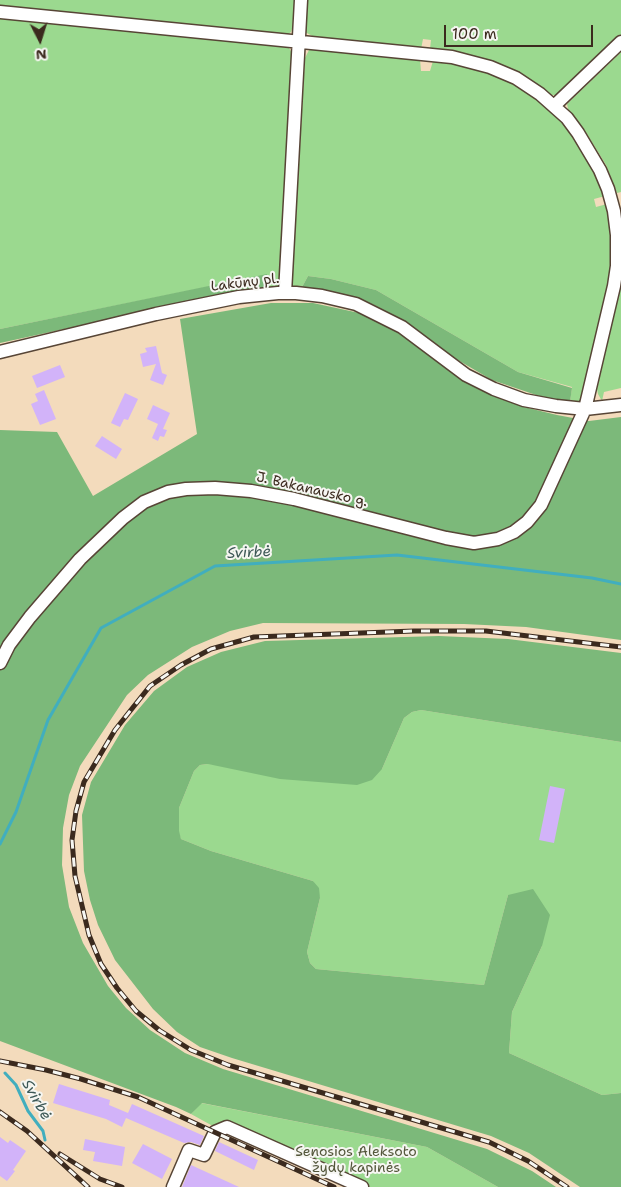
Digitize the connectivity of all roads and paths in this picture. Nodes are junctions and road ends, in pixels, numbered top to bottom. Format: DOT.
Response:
graph roads {
  1 [pos="301,0"];
  2 [pos="0,12"];
  3 [pos="299,42"];
  4 [pos="621,42"];
  5 [pos="554,106"];
  6 [pos="285,293"];
  7 [pos="0,352"];
  8 [pos="621,405"];
  9 [pos="584,409"];
  10 [pos="0,663"];
  11 [pos="174,1187"];
  12 [pos="362,1187"];
  1 -- 3 [label="street"];
  2 -- 3 [label="street, J. Bakanausko g."];
  3 -- 5 [label="street, J. Bakanausko g."];
  3 -- 6 [label="street"];
  4 -- 5 [label="street"];
  5 -- 9 [label="street, J. Bakanausko g."];
  6 -- 7 [label="street, Lakūnų pl."];
  6 -- 9 [label="street, Lakūnų pl."];
  8 -- 9 [label="street, Lakūnų pl."];
  9 -- 10 [label="street, J. Bakanausko g."];
  11 -- 12 [label="street"];
}
